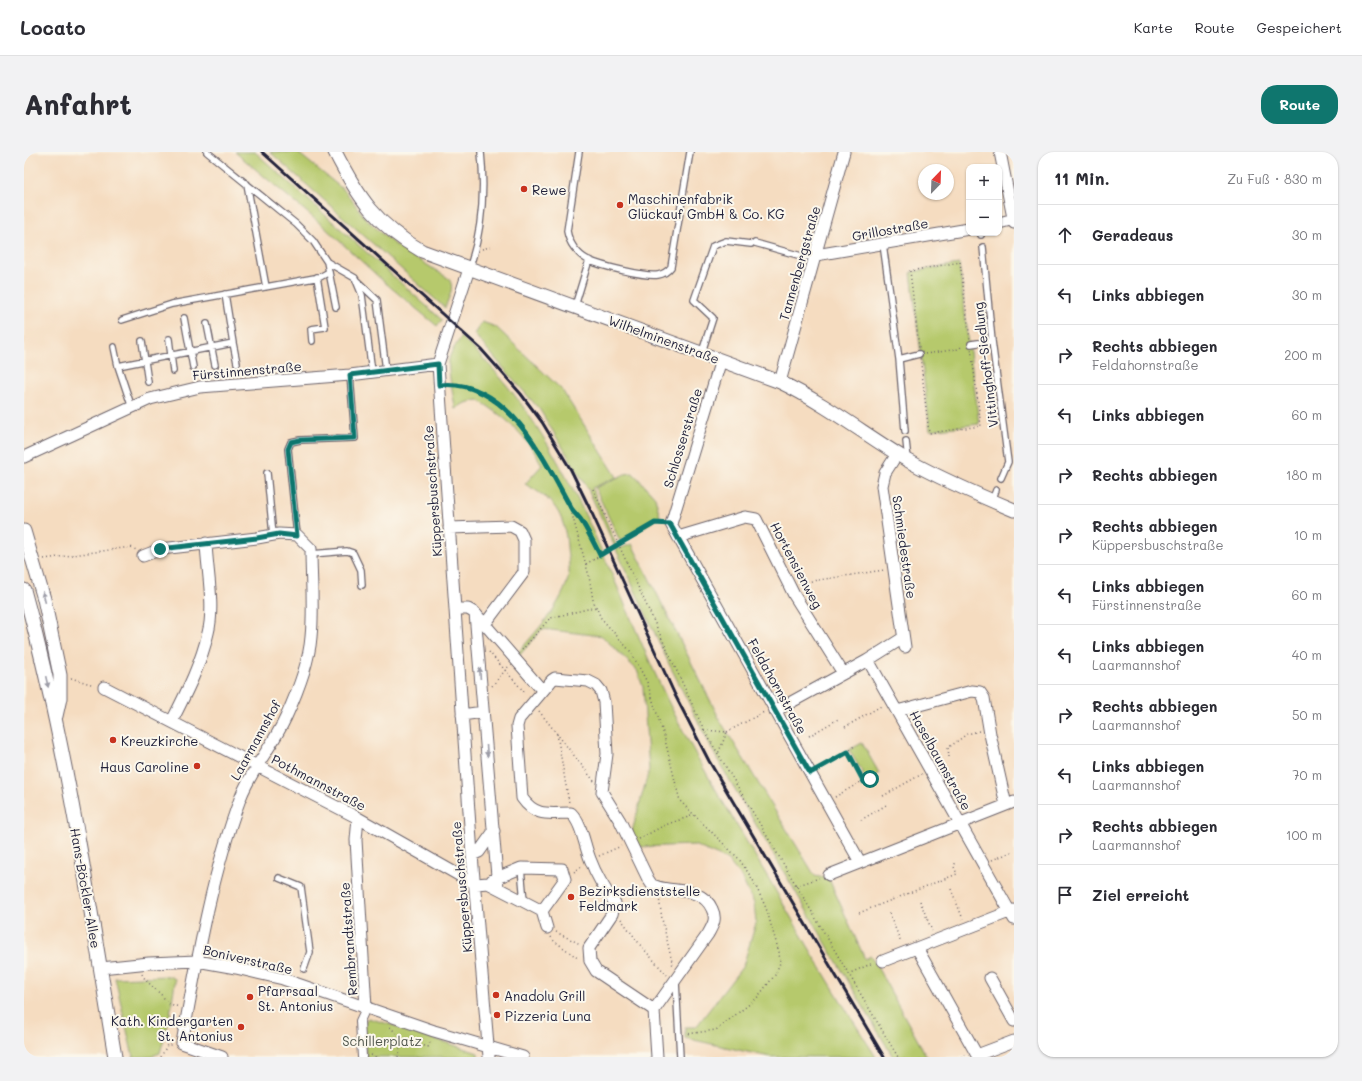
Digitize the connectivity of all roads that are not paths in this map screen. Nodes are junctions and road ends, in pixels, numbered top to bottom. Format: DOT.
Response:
graph roads {
  1 [pos="207,152"];
  2 [pos="335,152"];
  3 [pos="481,152"];
  4 [pos="579,152"];
  5 [pos="690,152"];
  6 [pos="844,152"];
  7 [pos="1000,152"];
  8 [pos="247,184"];
  9 [pos="1014,220"];
  10 [pos="1002,222"];
  11 [pos="966,230"];
  12 [pos="883,244"];
  13 [pos="983,247"];
  14 [pos="816,255"];
  15 [pos="589,260"];
  16 [pos="327,262"];
  17 [pos="469,269"];
  18 [pos="329,272"];
  19 [pos="317,277"];
  20 [pos="354,278"];
  21 [pos="266,287"];
  22 [pos="225,294"];
  23 [pos="575,306"];
  24 [pos="336,307"];
  25 [pos="184,318"];
  26 [pos="122,320"];
  27 [pos="207,324"];
  28 [pos="169,339"];
  29 [pos="142,340"];
  30 [pos="312,341"];
  31 [pos="992,341"];
  32 [pos="233,343"];
  33 [pos="970,344"];
  34 [pos="114,347"];
  35 [pos="211,348"];
  36 [pos="190,352"];
  37 [pos="702,352"];
  38 [pos="920,354"];
  39 [pos="171,355"];
  40 [pos="899,359"];
  41 [pos="145,360"];
  42 [pos="721,360"];
  43 [pos="237,363"];
  44 [pos="438,364"];
  45 [pos="215,365"];
  46 [pos="118,366"];
  47 [pos="193,367"];
  48 [pos="386,370"];
  49 [pos="173,372"];
  50 [pos="372,372"];
  51 [pos="350,375"];
  52 [pos="148,382"];
  53 [pos="780,382"];
  54 [pos="132,408"];
  55 [pos="905,431"];
  56 [pos="906,441"];
  57 [pos="24,457"];
  58 [pos="903,457"];
  59 [pos="267,473"];
  60 [pos="1001,478"];
  61 [pos="1014,510"];
  62 [pos="670,524"];
  63 [pos="449,528"];
  64 [pos="24,531"];
  65 [pos="273,535"];
  66 [pos="297,536"];
  67 [pos="678,538"];
  68 [pos="206,543"];
  69 [pos="311,554"];
  70 [pos="143,556"];
  71 [pos="362,585"];
  72 [pos="24,590"];
  73 [pos="454,609"];
  74 [pos="479,631"];
  75 [pos="868,660"];
  76 [pos="57,662"];
  77 [pos="42,664"];
  78 [pos="843,673"];
  79 [pos="104,687"];
  80 [pos="542,690"];
  81 [pos="775,711"];
  82 [pos="897,711"];
  83 [pos="483,712"];
  84 [pos="462,714"];
  85 [pos="55,719"];
  86 [pos="172,721"];
  87 [pos="256,765"];
  88 [pos="1010,803"];
  89 [pos="358,818"];
  90 [pos="960,823"];
  91 [pos="494,831"];
  92 [pos="472,855"];
  93 [pos="860,862"];
  94 [pos="520,868"];
  95 [pos="829,875"];
  96 [pos="279,878"];
  97 [pos="495,883"];
  98 [pos="476,884"];
  99 [pos="524,901"];
  100 [pos="542,911"];
  101 [pos="1013,914"];
  102 [pos="547,928"];
  103 [pos="917,948"];
  104 [pos="198,961"];
  105 [pos="883,962"];
  106 [pos="101,968"];
  107 [pos="304,969"];
  108 [pos="990,978"];
  109 [pos="675,979"];
  110 [pos="366,1008"];
  111 [pos="654,1010"];
  112 [pos="1014,1021"];
  113 [pos="1014,1041"];
  114 [pos="488,1052"];
  115 [pos="978,1056"];
  116 [pos="115,1057"];
  117 [pos="222,1057"];
  118 [pos="362,1057"];
  119 [pos="523,1057"];
  120 [pos="657,1057"];
  121 [pos="680,1057"];
  1 -- 8 [label="lane"];
  2 -- 17 [label="street, Wilhelminenstraße"];
  3 -- 17 [label="lane"];
  4 -- 15 [label="lane"];
  5 -- 15 [label="lane"];
  6 -- 14 [label="street, Tannenbergstraße"];
  7 -- 9 [label="street"];
  8 -- 16 [label="lane"];
  8 -- 21 [label="lane"];
  9 -- 10 [label="street"];
  11 -- 12 [label="street, Grillostraße"];
  12 -- 14 [label="street, Grillostraße"];
  12 -- 40 [label="lane"];
  13 -- 31 [label="lane, Vittinghoff-Siedlung"];
  14 -- 37 [label="lane"];
  14 -- 53 [label="street, Tannenbergstraße"];
  15 -- 23 [label="lane"];
  16 -- 18 [label="lane"];
  16 -- 20 [label="lane"];
  17 -- 23 [label="street, Wilhelminenstraße"];
  17 -- 44 [label="street, Küppersbuschstraße"];
  18 -- 19 [label="lane"];
  18 -- 24 [label="lane"];
  19 -- 21 [label="lane"];
  19 -- 30 [label="lane"];
  20 -- 48 [label="lane"];
  20 -- 50 [label="lane"];
  21 -- 22 [label="lane"];
  22 -- 26 [label="lane"];
  22 -- 32 [label="lane"];
  23 -- 37 [label="street, Wilhelminenstraße"];
  25 -- 36 [label="lane"];
  27 -- 35 [label="lane"];
  28 -- 39 [label="lane"];
  29 -- 41 [label="lane"];
  31 -- 33 [label="lane"];
  31 -- 60 [label="lane, Vittinghoff-Siedlung"];
  32 -- 35 [label="lane"];
  32 -- 43 [label="lane"];
  34 -- 46 [label="lane"];
  35 -- 36 [label="lane"];
  35 -- 45 [label="lane"];
  36 -- 39 [label="lane"];
  36 -- 47 [label="lane"];
  37 -- 42 [label="street, Wilhelminenstraße"];
  38 -- 40 [label="lane"];
  39 -- 41 [label="lane"];
  39 -- 49 [label="lane"];
  40 -- 55 [label="lane"];
  41 -- 46 [label="lane"];
  41 -- 52 [label="lane"];
  42 -- 53 [label="street, Wilhelminenstraße"];
  42 -- 62 [label="street, Schlosserstraße"];
  44 -- 48 [label="street, Fürstinnenstraße"];
  44 -- 63 [label="street, Küppersbuschstraße"];
  46 -- 54 [label="lane"];
  48 -- 50 [label="street, Fürstinnenstraße"];
  50 -- 51 [label="street, Fürstinnenstraße"];
  51 -- 54 [label="street, Fürstinnenstraße"];
  51 -- 66 [label="lane"];
  53 -- 58 [label="street, Wilhelminenstraße"];
  54 -- 57 [label="street, Fürstinnenstraße"];
  56 -- 58 [label="lane"];
  58 -- 61 [label="street, Wilhelminenstraße"];
  58 -- 75 [label="street, Schmiedestraße"];
  59 -- 65 [label="lane"];
  62 -- 67 [label="street, Feldahornstraße"];
  63 -- 73 [label="street, Küppersbuschstraße"];
  63 -- 74 [label="street"];
  76 -- 64 [label="street, Hans-Böckler-Allee, one-way"];
  65 -- 66 [label="street"];
  65 -- 68 [label="street"];
  66 -- 69 [label="street"];
  67 -- 78 [label="street, Hortensienweg"];
  67 -- 81 [label="street, Feldahornstraße"];
  68 -- 70 [label="street"];
  68 -- 86 [label="street"];
  69 -- 71 [label="lane"];
  69 -- 87 [label="street, Laarmannshof"];
  72 -- 77 [label="street, Hans-Böckler-Allee"];
  73 -- 74 [label="street"];
  73 -- 84 [label="street, Küppersbuschstraße"];
  74 -- 80 [label="street"];
  83 -- 74 [label="street, one-way"];
  75 -- 78 [label="street"];
  75 -- 82 [label="street, Haselbaumstraße"];
  76 -- 77 [label="street"];
  76 -- 85 [label="street, Hans-Böckler-Allee"];
  77 -- 85 [label="street, Hans-Böckler-Allee, one-way"];
  78 -- 81 [label="street"];
  79 -- 86 [label="street, Pothmannstraße"];
  80 -- 109 [label="street"];
  80 -- 111 [label="street"];
  81 -- 93 [label="street, Feldahornstraße"];
  82 -- 88 [label="street, Haselbaumstraße"];
  82 -- 90 [label="street, Haselbaumstraße"];
  83 -- 84 [label="street"];
  83 -- 91 [label="street, one-way"];
  84 -- 92 [label="street, Küppersbuschstraße"];
  85 -- 106 [label="street, Hans-Böckler-Allee"];
  86 -- 87 [label="street, Pothmannstraße"];
  87 -- 89 [label="street, Pothmannstraße"];
  87 -- 104 [label="street, Laarmannshof"];
  88 -- 90 [label="street, Haselbaumstraße"];
  89 -- 98 [label="street, Pothmannstraße"];
  89 -- 110 [label="street, Rembrandtstraße"];
  90 -- 93 [label="street"];
  90 -- 101 [label="street, Haselbaumstraße"];
  91 -- 92 [label="street"];
  91 -- 97 [label="street"];
  92 -- 98 [label="street, Küppersbuschstraße"];
  93 -- 95 [label="street"];
  94 -- 97 [label="street"];
  94 -- 99 [label="lane"];
  94 -- 100 [label="street"];
  96 -- 107 [label="lane"];
  97 -- 98 [label="street"];
  97 -- 99 [label="street"];
  98 -- 114 [label="street, Küppersbuschstraße"];
  99 -- 100 [label="street"];
  100 -- 102 [label="street"];
  101 -- 103 [label="street"];
  103 -- 105 [label="street"];
  103 -- 115 [label="street"];
  104 -- 106 [label="street, Boniverstraße"];
  104 -- 110 [label="street, Boniverstraße"];
  104 -- 117 [label="street, Laarmannshof"];
  106 -- 116 [label="street, Hans-Böckler-Allee"];
  108 -- 112 [label="street"];
  109 -- 111 [label="street"];
  109 -- 121 [label="lane"];
  110 -- 114 [label="street, Boniverstraße"];
  110 -- 118 [label="street, Rembrandtstraße"];
  111 -- 120 [label="street"];
  113 -- 115 [label="street"];
  114 -- 119 [label="street, Boniverstraße"];
}
